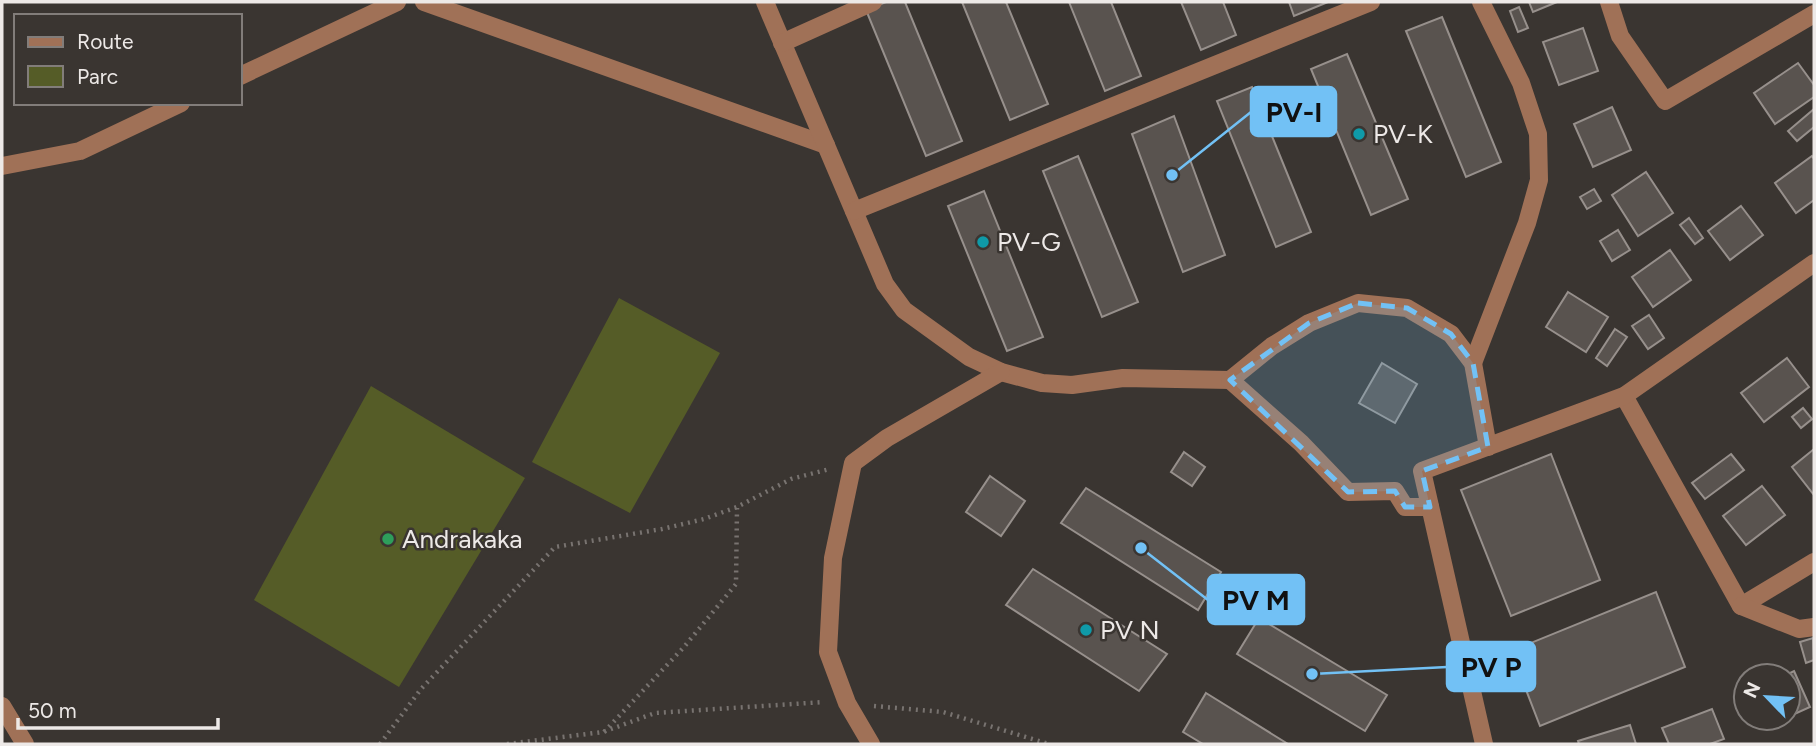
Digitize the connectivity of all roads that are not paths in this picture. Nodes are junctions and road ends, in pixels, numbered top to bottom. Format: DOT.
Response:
graph roads {
  1 [pos="397,2"];
  2 [pos="424,2"];
  3 [pos="765,2"];
  4 [pos="873,2"];
  5 [pos="1371,2"];
  6 [pos="1481,2"];
  7 [pos="1609,2"];
  8 [pos="1814,14"];
  9 [pos="782,43"];
  10 [pos="242,75"];
  11 [pos="177,105"];
  12 [pos="826,145"];
  13 [pos="2,166"];
  14 [pos="854,211"];
  15 [pos="1814,263"];
  16 [pos="1474,363"];
  17 [pos="1001,372"];
  18 [pos="1230,380"];
  19 [pos="1624,396"];
  20 [pos="1488,447"];
  21 [pos="1430,508"];
  22 [pos="1814,562"];
  23 [pos="1741,606"];
  24 [pos="1814,627"];
  25 [pos="2,706"];
  26 [pos="25,744"];
  27 [pos="871,744"];
  28 [pos="1484,744"];
  1 -- 10 [label="street"];
  2 -- 12 [label="street"];
  3 -- 9 [label="street"];
  4 -- 9 [label="street"];
  5 -- 14 [label="street"];
  6 -- 16 [label="street"];
  7 -- 8 [label="street"];
  9 -- 12 [label="street"];
  11 -- 13 [label="street"];
  12 -- 14 [label="street"];
  14 -- 17 [label="street"];
  15 -- 19 [label="street"];
  16 -- 18 [label="street"];
  16 -- 20 [label="street"];
  17 -- 18 [label="street"];
  17 -- 27 [label="street"];
  18 -- 21 [label="street"];
  19 -- 20 [label="street"];
  19 -- 23 [label="street"];
  20 -- 21 [label="street"];
  21 -- 28 [label="street"];
  22 -- 23 [label="street"];
  23 -- 24 [label="street"];
  25 -- 26 [label="street"];
}
